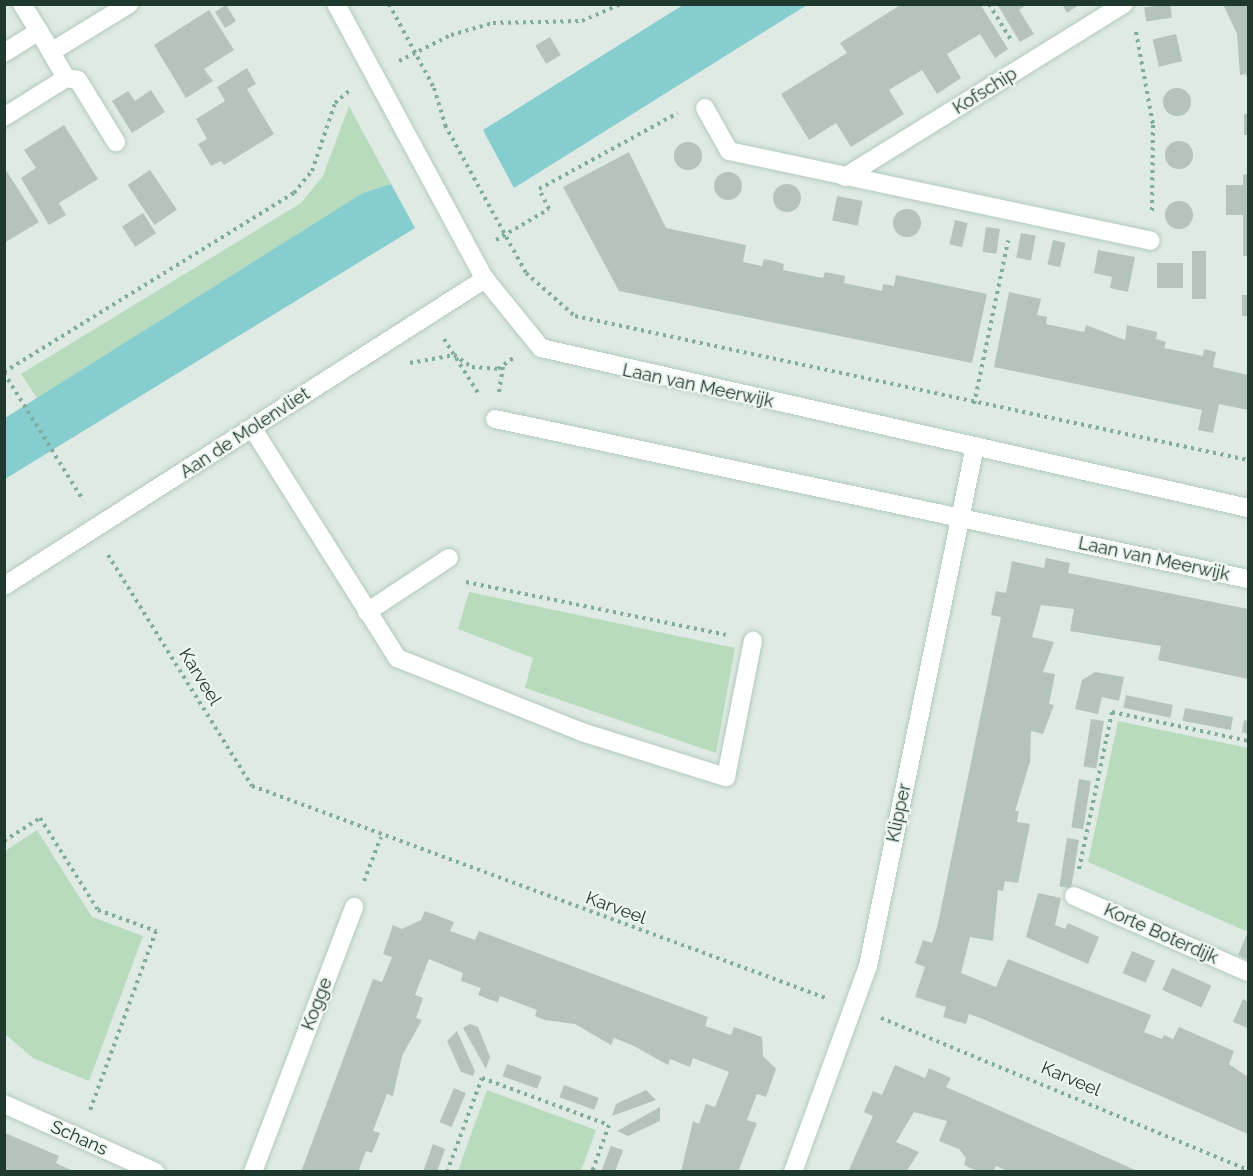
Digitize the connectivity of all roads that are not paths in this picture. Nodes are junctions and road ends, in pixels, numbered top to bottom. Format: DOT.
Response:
graph roads {
  1 [pos="22,4"];
  2 [pos="129,4"];
  3 [pos="336,4"];
  4 [pos="1124,4"];
  5 [pos="39,31"];
  6 [pos="51,52"];
  7 [pos="4,53"];
  8 [pos="66,78"];
  9 [pos="705,108"];
  10 [pos="4,117"];
  11 [pos="116,142"];
  12 [pos="845,177"];
  13 [pos="1151,241"];
  14 [pos="485,279"];
  15 [pos="495,419"];
  16 [pos="253,429"];
  17 [pos="975,446"];
  18 [pos="1248,508"];
  19 [pos="960,519"];
  20 [pos="449,558"];
  21 [pos="1248,579"];
  22 [pos="4,586"];
  23 [pos="367,612"];
  24 [pos="753,641"];
  25 [pos="1074,896"];
  26 [pos="354,907"];
  27 [pos="1248,972"];
  28 [pos="4,1104"];
  29 [pos="154,1172"];
  30 [pos="253,1172"];
  31 [pos="793,1172"];
  1 -- 5 [label="street"];
  2 -- 6 [label="street"];
  3 -- 14 [label="street, Laan van Meerwijk"];
  4 -- 12 [label="street, Kofschip"];
  5 -- 6 [label="street"];
  5 -- 7 [label="street"];
  6 -- 8 [label="street"];
  8 -- 10 [label="street"];
  8 -- 11 [label="street"];
  9 -- 12 [label="street"];
  12 -- 13 [label="street"];
  14 -- 16 [label="street, Aan de Molenvliet"];
  14 -- 17 [label="street, Laan van Meerwijk"];
  15 -- 19 [label="street, Laan van Meerwijk"];
  16 -- 22 [label="street, Aan de Molenvliet"];
  16 -- 23 [label="street"];
  17 -- 18 [label="street, Laan van Meerwijk"];
  17 -- 19 [label="street, Klipper"];
  19 -- 21 [label="street, Laan van Meerwijk"];
  19 -- 31 [label="street, Klipper"];
  20 -- 23 [label="street"];
  23 -- 24 [label="street"];
  25 -- 27 [label="street, Korte Boterdijk"];
  26 -- 30 [label="street, Kogge"];
  28 -- 29 [label="street, Schans"];
}
